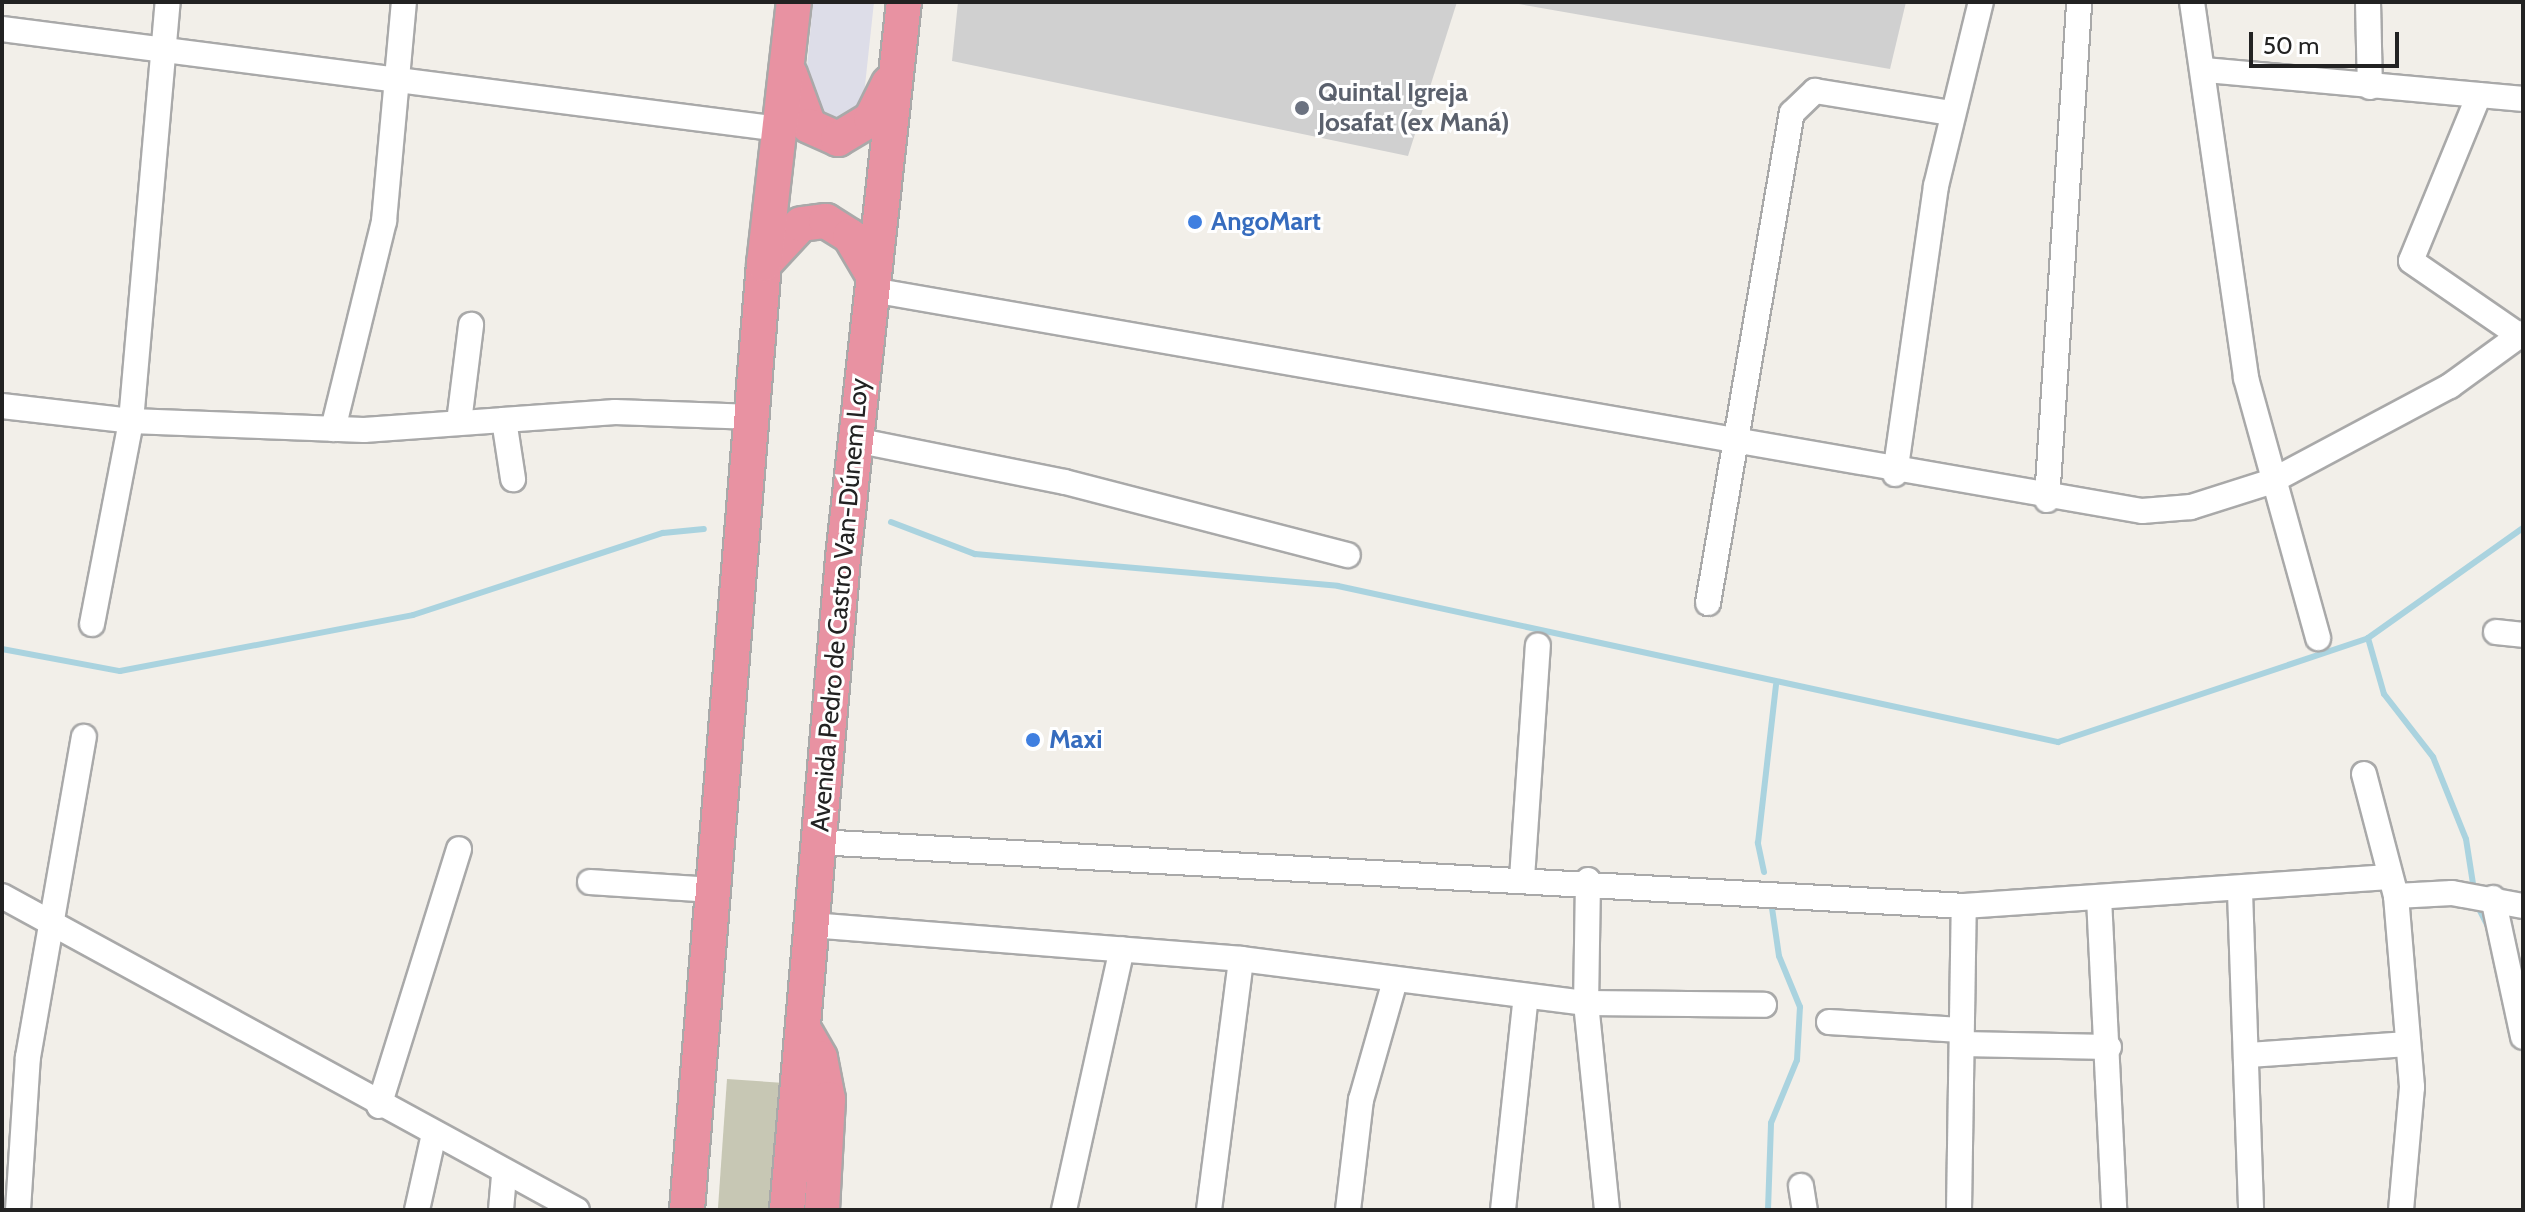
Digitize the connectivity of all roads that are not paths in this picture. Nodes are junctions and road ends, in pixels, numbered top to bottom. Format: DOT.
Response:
graph roads {
  1 [pos="168,2"];
  2 [pos="404,2"];
  3 [pos="794,2"];
  4 [pos="904,2"];
  5 [pos="1981,2"];
  6 [pos="2079,2"];
  7 [pos="2192,2"];
  8 [pos="2368,2"];
  9 [pos="2,29"];
  10 [pos="166,48"];
  11 [pos="787,62"];
  12 [pos="898,66"];
  13 [pos="2205,70"];
  14 [pos="397,75"];
  15 [pos="2370,87"];
  16 [pos="2479,95"];
  17 [pos="2523,99"];
  18 [pos="1951,113"];
  19 [pos="779,129"];
  20 [pos="764,264"];
  21 [pos="872,283"];
  22 [pos="471,325"];
  23 [pos="2521,334"];
  24 [pos="2,406"];
  25 [pos="754,417"];
  26 [pos="504,420"];
  27 [pos="131,421"];
  28 [pos="459,422"];
  29 [pos="333,429"];
  30 [pos="855,440"];
  31 [pos="1734,446"];
  32 [pos="1895,474"];
  33 [pos="513,479"];
  34 [pos="2270,482"];
  35 [pos="2047,500"];
  36 [pos="1348,555"];
  37 [pos="1708,603"];
  38 [pos="92,624"];
  39 [pos="2496,632"];
  40 [pos="2523,635"];
  41 [pos="2318,638"];
  42 [pos="1538,646"];
  43 [pos="84,737"];
  44 [pos="2364,774"];
  45 [pos="817,842"];
  46 [pos="459,849"];
  47 [pos="1522,878"];
  48 [pos="1588,880"];
  49 [pos="590,882"];
  50 [pos="2393,886"];
  51 [pos="713,890"];
  52 [pos="2240,892"];
  53 [pos="2,896"];
  54 [pos="2099,898"];
  55 [pos="2493,898"];
  56 [pos="1964,906"];
  57 [pos="2523,906"];
  58 [pos="810,925"];
  59 [pos="51,927"];
  60 [pos="1122,949"];
  61 [pos="1241,959"];
  62 [pos="1395,981"];
  63 [pos="1526,996"];
  64 [pos="1586,1003"];
  65 [pos="1764,1005"];
  66 [pos="1829,1022"];
  67 [pos="802,1027"];
  68 [pos="1962,1037"];
  69 [pos="2523,1037"];
  70 [pos="2407,1044"];
  71 [pos="2109,1047"];
  72 [pos="2250,1055"];
  73 [pos="379,1106"];
  74 [pos="434,1134"];
  75 [pos="504,1175"];
  76 [pos="18,1210"];
  77 [pos="417,1210"];
  78 [pos="501,1210"];
  79 [pos="577,1210"];
  80 [pos="687,1210"];
  81 [pos="787,1210"];
  82 [pos="822,1210"];
  83 [pos="1064,1210"];
  84 [pos="1209,1210"];
  85 [pos="1348,1210"];
  86 [pos="1503,1210"];
  87 [pos="1607,1210"];
  88 [pos="1959,1210"];
  89 [pos="2114,1210"];
  90 [pos="2251,1210"];
  91 [pos="2401,1210"];
  1 -- 10 [label="street"];
  2 -- 14 [label="street"];
  3 -- 11 [label="highway"];
  4 -- 12 [label="highway, Avenida Pedro de Castro Van-Dúnem Loy"];
  5 -- 18 [label="street"];
  6 -- 35 [label="street"];
  7 -- 13 [label="street"];
  8 -- 15 [label="street"];
  9 -- 10 [label="street"];
  10 -- 14 [label="street"];
  10 -- 27 [label="street"];
  11 -- 12 [label="highway"];
  11 -- 19 [label="highway"];
  12 -- 21 [label="highway, Avenida Pedro de Castro Van-Dúnem Loy"];
  13 -- 15 [label="street"];
  13 -- 34 [label="street"];
  14 -- 19 [label="street"];
  14 -- 29 [label="street"];
  15 -- 16 [label="street"];
  16 -- 17 [label="street"];
  16 -- 23 [label="street"];
  18 -- 31 [label="street"];
  18 -- 32 [label="street"];
  19 -- 20 [label="highway"];
  20 -- 21 [label="highway"];
  20 -- 25 [label="highway"];
  21 -- 30 [label="highway, Avenida Pedro de Castro Van-Dúnem Loy"];
  21 -- 31 [label="street"];
  22 -- 28 [label="street"];
  23 -- 34 [label="street"];
  24 -- 27 [label="street"];
  25 -- 26 [label="street"];
  25 -- 51 [label="highway"];
  26 -- 28 [label="street"];
  26 -- 33 [label="street"];
  27 -- 29 [label="street"];
  27 -- 38 [label="street"];
  28 -- 29 [label="street"];
  30 -- 36 [label="street"];
  30 -- 45 [label="highway, Avenida Pedro de Castro Van-Dúnem Loy"];
  31 -- 32 [label="street"];
  31 -- 37 [label="street"];
  32 -- 35 [label="street"];
  34 -- 35 [label="street"];
  34 -- 41 [label="street"];
  39 -- 40 [label="street"];
  42 -- 47 [label="street"];
  43 -- 59 [label="street"];
  44 -- 50 [label="street"];
  45 -- 47 [label="street"];
  45 -- 58 [label="highway, Avenida Pedro de Castro Van-Dúnem Loy"];
  46 -- 73 [label="street"];
  47 -- 48 [label="street"];
  48 -- 56 [label="street"];
  48 -- 64 [label="street"];
  49 -- 51 [label="street"];
  50 -- 52 [label="street"];
  50 -- 55 [label="street"];
  50 -- 70 [label="street"];
  51 -- 80 [label="highway"];
  52 -- 54 [label="street"];
  52 -- 72 [label="street"];
  53 -- 59 [label="street"];
  54 -- 56 [label="street"];
  54 -- 71 [label="street"];
  55 -- 57 [label="street"];
  55 -- 69 [label="street"];
  56 -- 68 [label="street"];
  58 -- 60 [label="street"];
  58 -- 67 [label="highway, Avenida Pedro de Castro Van-Dúnem Loy"];
  59 -- 73 [label="street"];
  59 -- 76 [label="street"];
  60 -- 61 [label="street"];
  60 -- 83 [label="street"];
  61 -- 62 [label="street"];
  61 -- 84 [label="street"];
  62 -- 63 [label="street"];
  62 -- 85 [label="street"];
  63 -- 64 [label="street"];
  63 -- 86 [label="street"];
  64 -- 65 [label="street"];
  64 -- 87 [label="street"];
  66 -- 68 [label="street"];
  67 -- 81 [label="highway, Avenida Pedro de Castro Van-Dúnem Loy"];
  67 -- 82 [label="highway"];
  68 -- 71 [label="street"];
  68 -- 88 [label="street"];
  70 -- 72 [label="street"];
  70 -- 91 [label="street"];
  71 -- 89 [label="street"];
  72 -- 90 [label="street"];
  73 -- 74 [label="street"];
  74 -- 75 [label="street"];
  74 -- 77 [label="street"];
  75 -- 78 [label="street"];
  75 -- 79 [label="street"];
}
